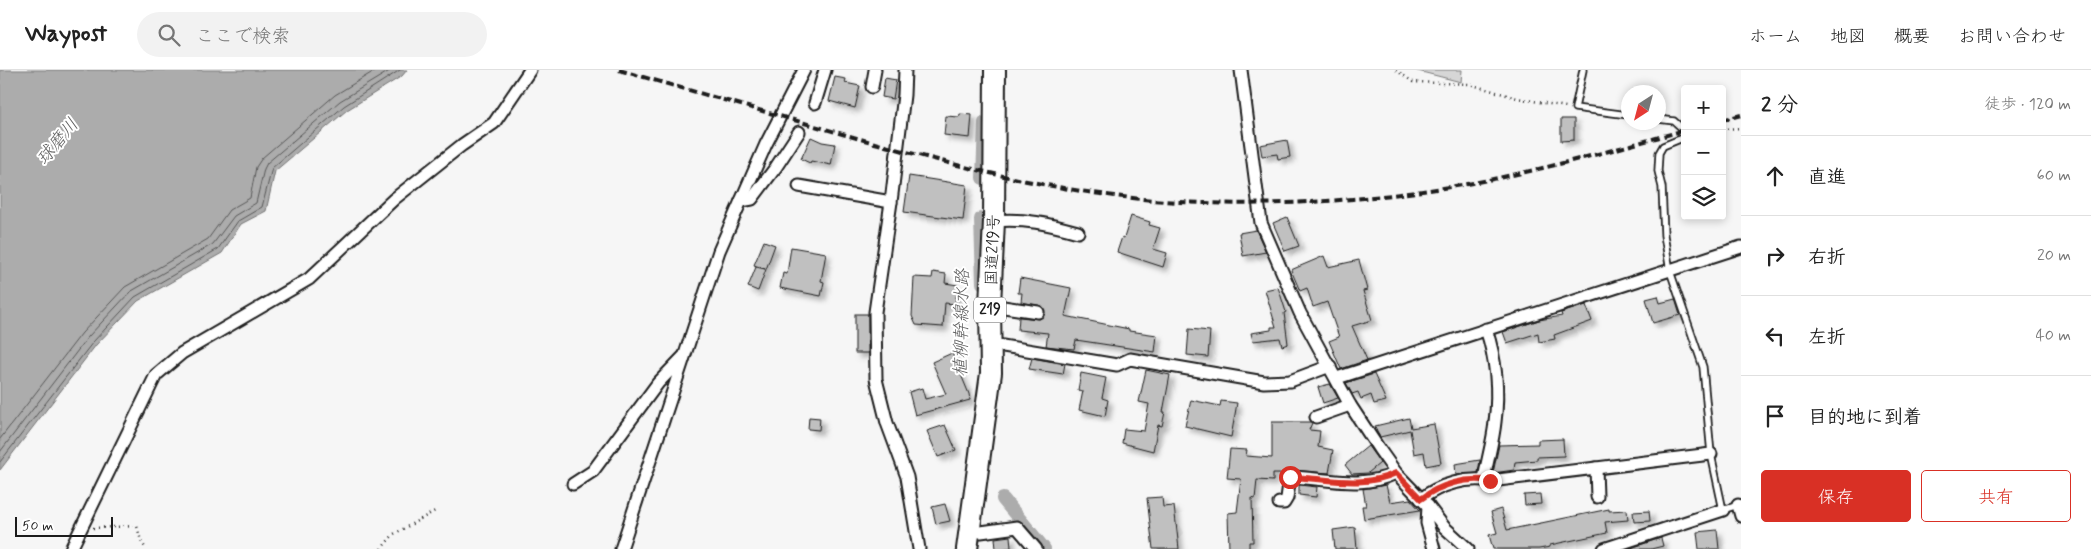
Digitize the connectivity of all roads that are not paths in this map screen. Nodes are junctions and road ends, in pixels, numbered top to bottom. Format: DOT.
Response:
graph roads {
  1 [pos="530,70"];
  2 [pos="804,70"];
  3 [pos="825,70"];
  4 [pos="876,70"];
  5 [pos="905,70"];
  6 [pos="996,70"];
  7 [pos="1241,70"];
  8 [pos="1583,70"];
  9 [pos="872,87"];
  10 [pos="815,103"];
  11 [pos="1621,114"];
  12 [pos="1666,120"];
  13 [pos="1684,130"];
  14 [pos="799,132"];
  15 [pos="1681,139"];
  16 [pos="799,186"];
  17 [pos="741,201"];
  18 [pos="891,202"];
  19 [pos="994,221"];
  20 [pos="1078,232"];
  21 [pos="1741,247"];
  22 [pos="1670,271"];
  23 [pos="990,305"];
  24 [pos="1038,312"];
  25 [pos="1486,330"];
  26 [pos="991,344"];
  27 [pos="686,354"];
  28 [pos="1330,366"];
  29 [pos="1337,378"];
  30 [pos="1350,404"];
  31 [pos="1316,417"];
  32 [pos="1711,454"];
  33 [pos="1596,468"];
  34 [pos="1396,473"];
  35 [pos="1484,480"];
  36 [pos="573,484"];
  37 [pos="1597,497"];
  38 [pos="1279,502"];
  39 [pos="1424,502"];
  40 [pos="1723,510"];
  41 [pos="1740,510"];
  42 [pos="968,540"];
  43 [pos="71,549"];
  44 [pos="621,549"];
  45 [pos="919,549"];
  46 [pos="1036,549"];
  47 [pos="1434,549"];
  48 [pos="1468,549"];
  49 [pos="1604,549"];
  1 -- 43 [label="street"];
  2 -- 17 [label="street"];
  3 -- 10 [label="street"];
  4 -- 9 [label="street"];
  5 -- 18 [label="street"];
  6 -- 19 [label="highway, 国道219号 / 219"];
  7 -- 28 [label="street"];
  8 -- 11 [label="lane"];
  12 -- 13 [label="lane"];
  14 -- 17 [label="street"];
  15 -- 22 [label="lane"];
  16 -- 18 [label="street"];
  17 -- 27 [label="street"];
  18 -- 45 [label="street"];
  19 -- 20 [label="street"];
  19 -- 23 [label="highway, 国道219号 / 219"];
  21 -- 22 [label="street"];
  22 -- 25 [label="street"];
  22 -- 32 [label="lane"];
  23 -- 24 [label="street"];
  23 -- 26 [label="highway, 国道219号 / 219"];
  25 -- 29 [label="street"];
  25 -- 35 [label="street"];
  26 -- 28 [label="street"];
  26 -- 42 [label="highway, 国道219号 / 219"];
  27 -- 36 [label="street"];
  27 -- 44 [label="street"];
  28 -- 29 [label="street"];
  29 -- 30 [label="street"];
  30 -- 31 [label="street"];
  30 -- 34 [label="street"];
  32 -- 33 [label="street"];
  32 -- 40 [label="lane"];
  33 -- 35 [label="street"];
  33 -- 37 [label="street"];
  34 -- 38 [label="street"];
  34 -- 39 [label="street"];
  35 -- 39 [label="street"];
  39 -- 47 [label="street"];
  39 -- 48 [label="street"];
  40 -- 41 [label="lane"];
  40 -- 49 [label="street"];
  42 -- 46 [label="street"];
}
